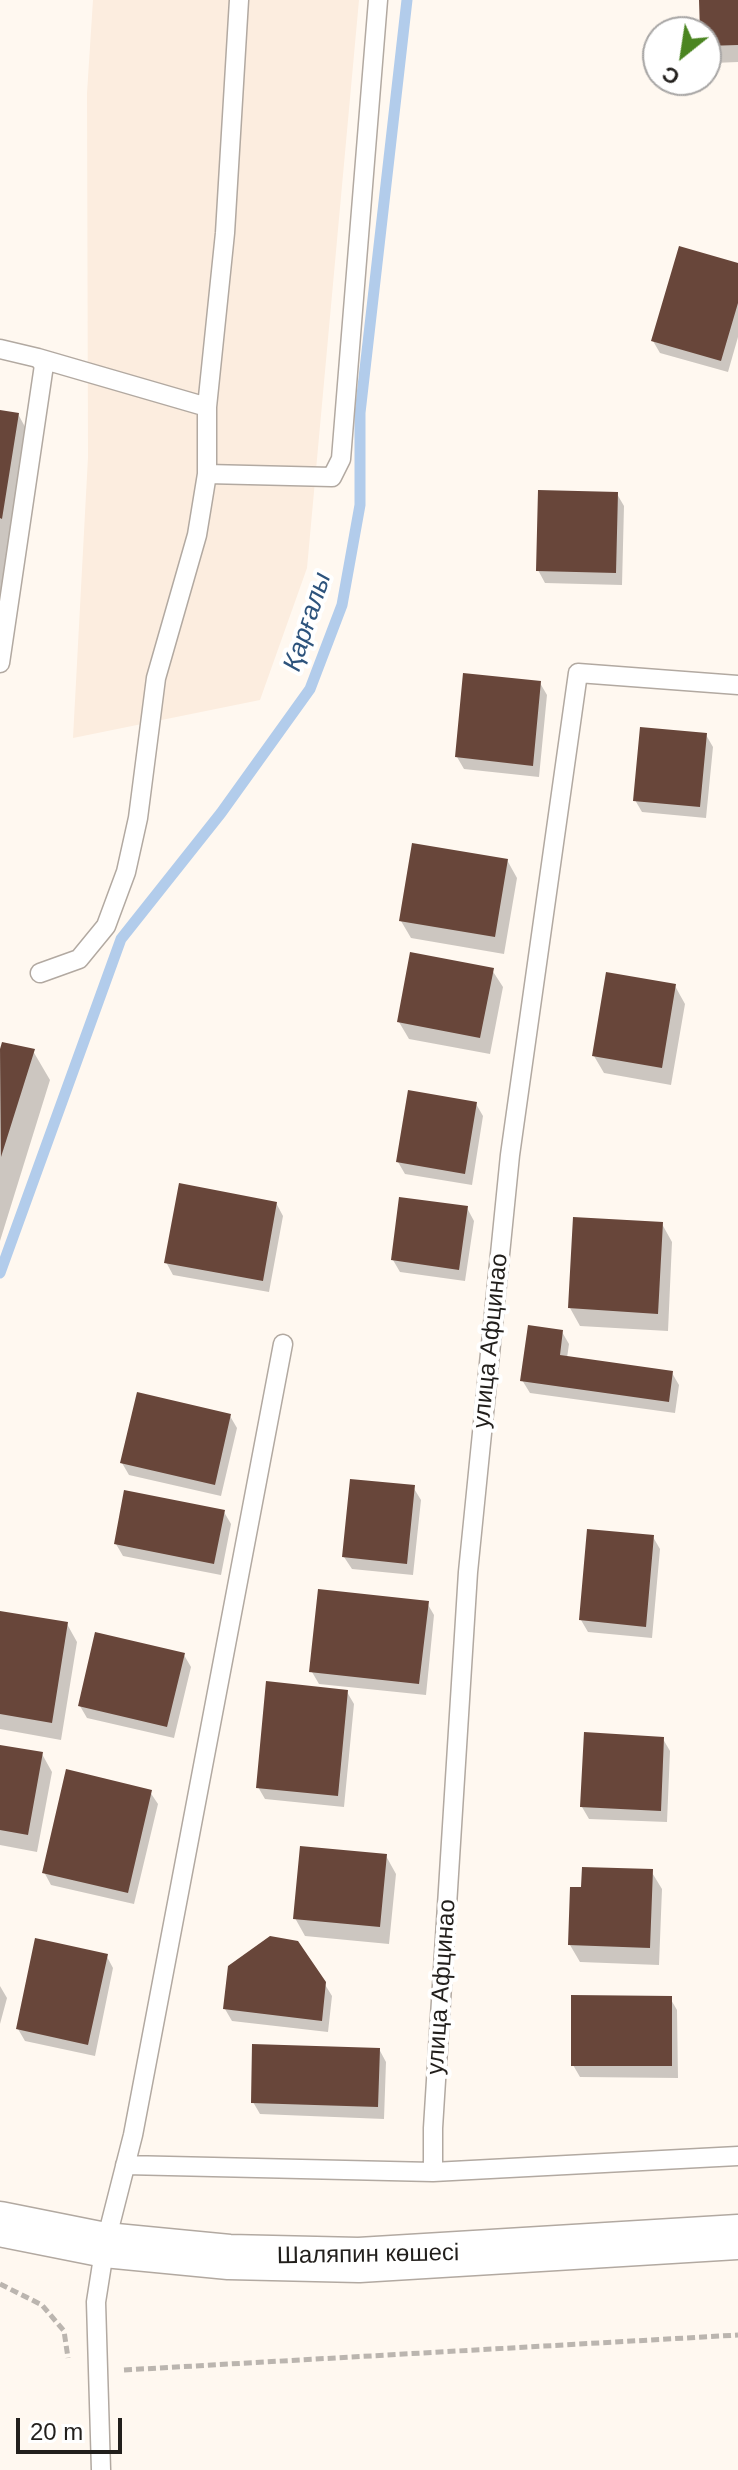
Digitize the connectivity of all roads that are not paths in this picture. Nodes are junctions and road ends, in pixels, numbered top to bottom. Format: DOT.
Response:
graph roads {
  1 [pos="239,0"];
  2 [pos="378,0"];
  3 [pos="0,349"];
  4 [pos="38,358"];
  5 [pos="207,407"];
  6 [pos="207,474"];
  7 [pos="0,663"];
  8 [pos="738,685"];
  9 [pos="40,973"];
  10 [pos="283,1344"];
  11 [pos="738,2156"];
  12 [pos="125,2165"];
  13 [pos="433,2172"];
  14 [pos="0,2224"];
  15 [pos="738,2237"];
  16 [pos="105,2245"];
  17 [pos="101,2470"];
  1 -- 5 [label="lane"];
  2 -- 6 [label="lane"];
  3 -- 4 [label="lane"];
  4 -- 5 [label="lane"];
  4 -- 7 [label="lane"];
  5 -- 6 [label="lane"];
  6 -- 9 [label="lane"];
  8 -- 13 [label="lane, улица Афцинао"];
  10 -- 12 [label="lane"];
  11 -- 13 [label="lane"];
  12 -- 13 [label="lane"];
  12 -- 16 [label="lane"];
  14 -- 16 [label="main road, Шаляпин көшесі"];
  15 -- 16 [label="main road, Шаляпин көшесі"];
  16 -- 17 [label="lane"];
}
